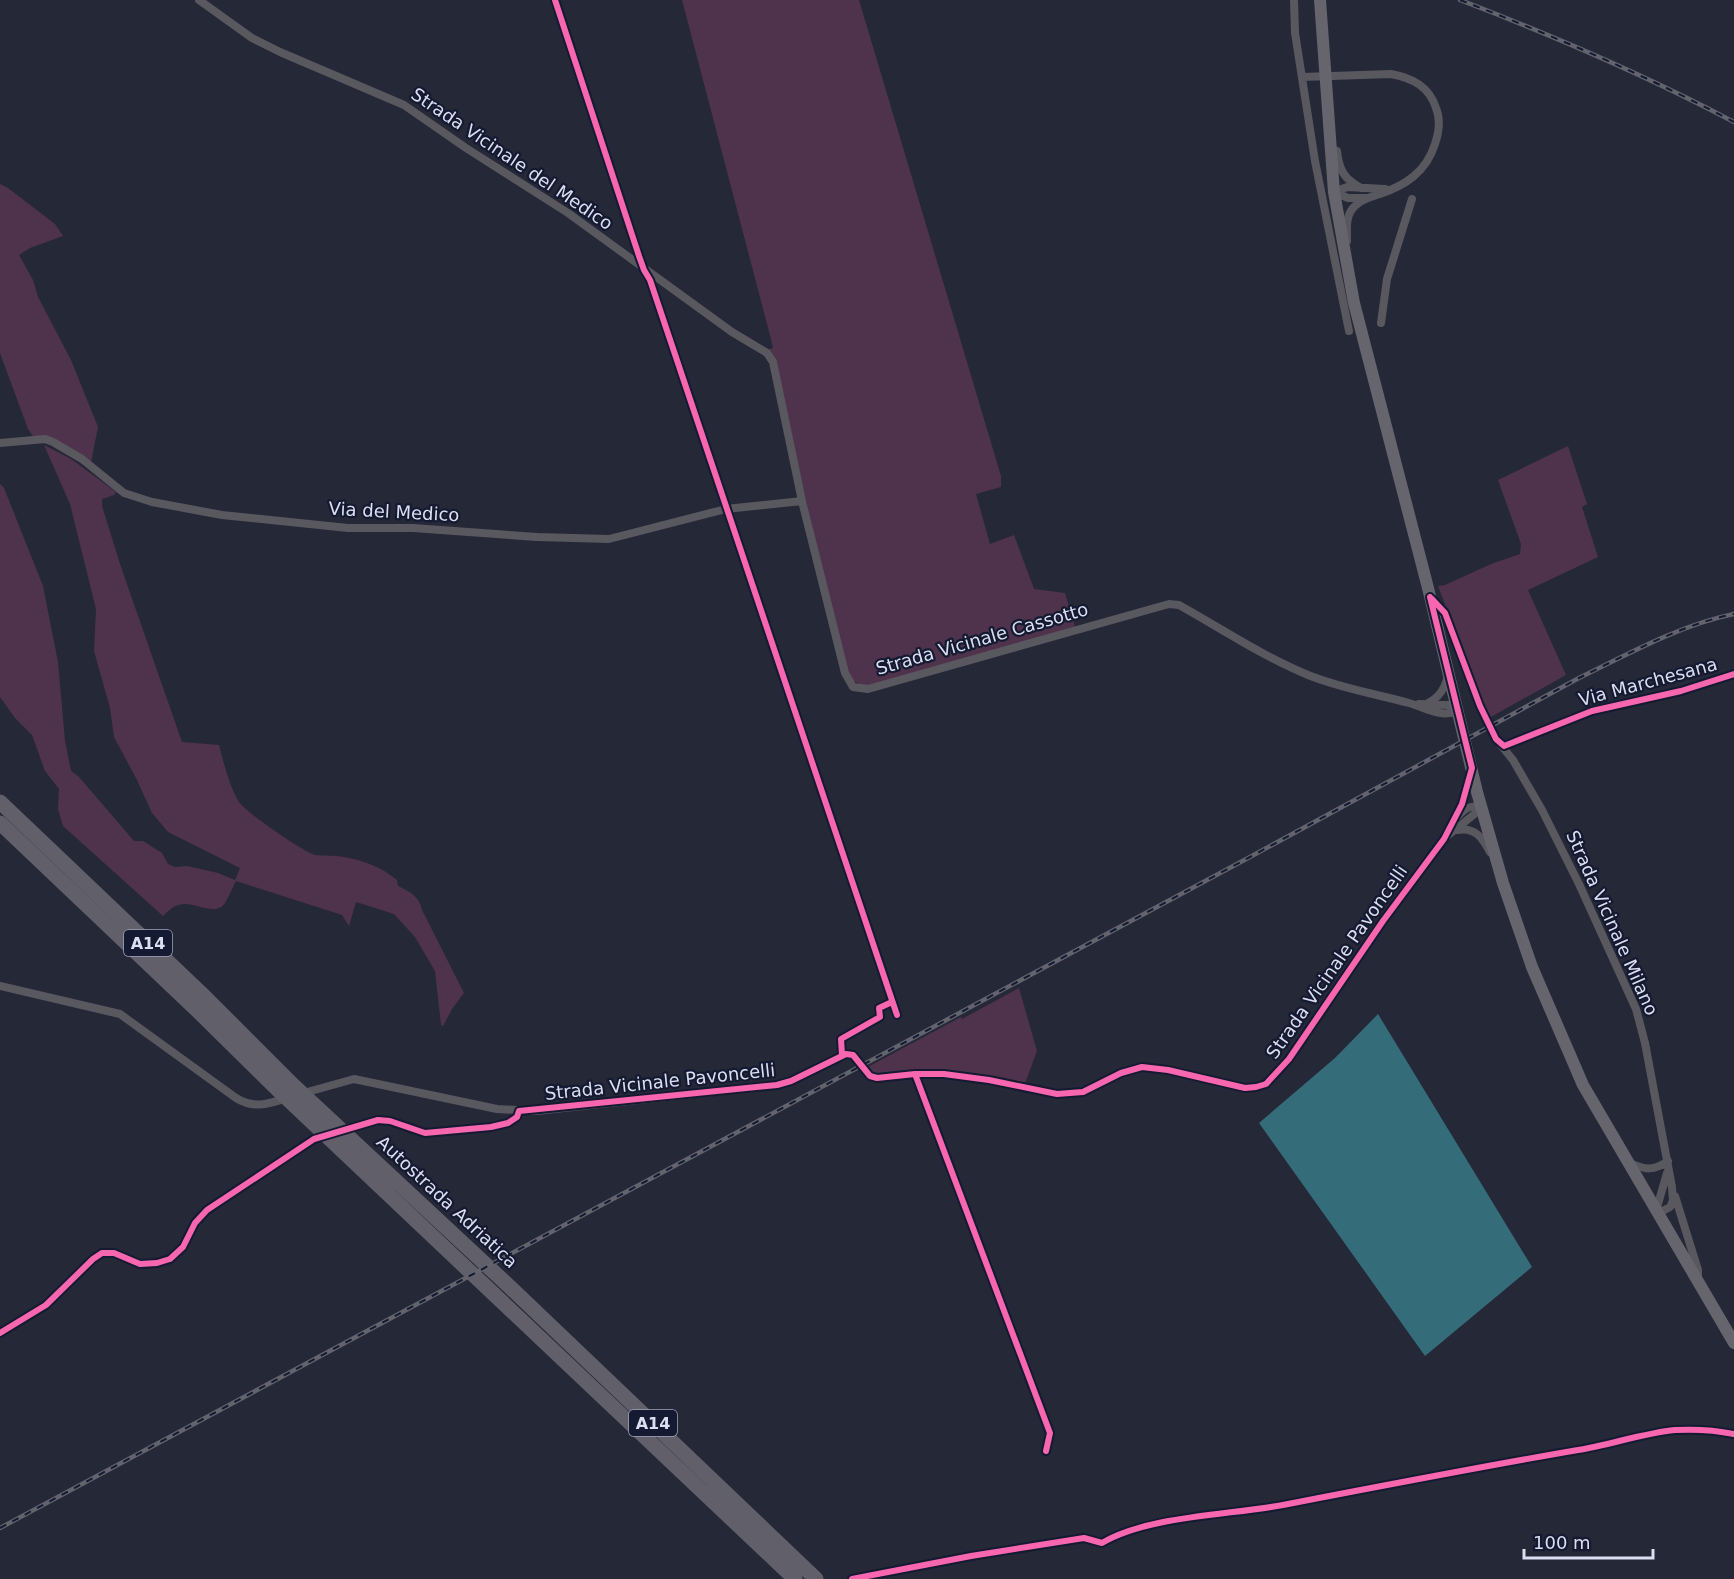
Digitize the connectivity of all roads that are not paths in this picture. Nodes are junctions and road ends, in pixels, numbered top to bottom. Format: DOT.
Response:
graph roads {
  1 [pos="199,0"];
  2 [pos="1294,0"];
  3 [pos="1320,0"];
  4 [pos="1302,77"];
  5 [pos="1327,111"];
  6 [pos="1361,188"];
  7 [pos="1395,188"];
  8 [pos="1334,192"];
  9 [pos="1372,197"];
  10 [pos="1412,200"];
  11 [pos="1346,263"];
  12 [pos="644,270"];
  13 [pos="1381,323"];
  14 [pos="1349,331"];
  15 [pos="0,444"];
  16 [pos="802,501"];
  17 [pos="1430,597"];
  18 [pos="1449,673"];
  19 [pos="1734,674"];
  20 [pos="1412,704"];
  21 [pos="1423,704"];
  22 [pos="1458,711"];
  23 [pos="1504,746"];
  24 [pos="1471,762"];
  25 [pos="0,802"];
  26 [pos="1482,808"];
  27 [pos="1455,820"];
  28 [pos="0,823"];
  29 [pos="1456,831"];
  30 [pos="1443,839"];
  31 [pos="1498,864"];
  32 [pos="0,986"];
  33 [pos="354,1153"];
  34 [pos="1627,1161"];
  35 [pos="1668,1161"];
  36 [pos="1672,1187"];
  37 [pos="1656,1212"];
  38 [pos="1698,1285"];
  39 [pos="1734,1343"];
  40 [pos="795,1579"];
  41 [pos="816,1579"];
  1 -- 12 [label="street, Strada Vicinale del Medico"];
  2 -- 4 [label="street"];
  3 -- 5 [label="main road"];
  4 -- 7 [label="street"];
  4 -- 14 [label="street"];
  5 -- 6 [label="street"];
  5 -- 8 [label="main road"];
  6 -- 7 [label="street"];
  6 -- 8 [label="street"];
  7 -- 9 [label="street"];
  8 -- 9 [label="street"];
  8 -- 11 [label="main road"];
  9 -- 11 [label="street"];
  10 -- 13 [label="street"];
  11 -- 17 [label="main road"];
  12 -- 16 [label="street, Strada Vicinale Cassotto"];
  15 -- 16 [label="street, Via del Medico"];
  16 -- 20 [label="street, Strada Vicinale Cassotto"];
  17 -- 18 [label="main road"];
  17 -- 23 [label="street, Strada Vicinale Milano"];
  18 -- 21 [label="street"];
  18 -- 22 [label="main road"];
  19 -- 23 [label="street, Via Marchesana"];
  20 -- 21 [label="street"];
  20 -- 22 [label="street"];
  21 -- 22 [label="street"];
  22 -- 24 [label="main road"];
  23 -- 35 [label="street, Strada Vicinale Milano"];
  24 -- 26 [label="main road"];
  24 -- 27 [label="street, Strada Vicinale Pavoncelli"];
  25 -- 33 [label="highway, Autostrada Adriatica / A14"];
  26 -- 27 [label="street"];
  26 -- 29 [label="street, Strada Vicinale Pavoncelli"];
  26 -- 31 [label="main road"];
  27 -- 30 [label="street, Strada Vicinale Pavoncelli"];
  28 -- 33 [label="highway, Autostrada Adriatica / A14"];
  29 -- 30 [label="street, Strada Vicinale Pavoncelli"];
  29 -- 31 [label="street"];
  30 -- 32 [label="street, Strada Vicinale Pavoncelli"];
  31 -- 34 [label="main road"];
  33 -- 40 [label="highway, Autostrada Adriatica / A14"];
  33 -- 41 [label="highway, Autostrada Adriatica / A14"];
  34 -- 35 [label="street"];
  34 -- 37 [label="main road"];
  35 -- 36 [label="street, Strada Vicinale Milano"];
  35 -- 37 [label="street"];
  36 -- 37 [label="street"];
  36 -- 38 [label="street, Strada Vicinale Milano"];
  37 -- 38 [label="main road"];
  38 -- 39 [label="main road"];
}
